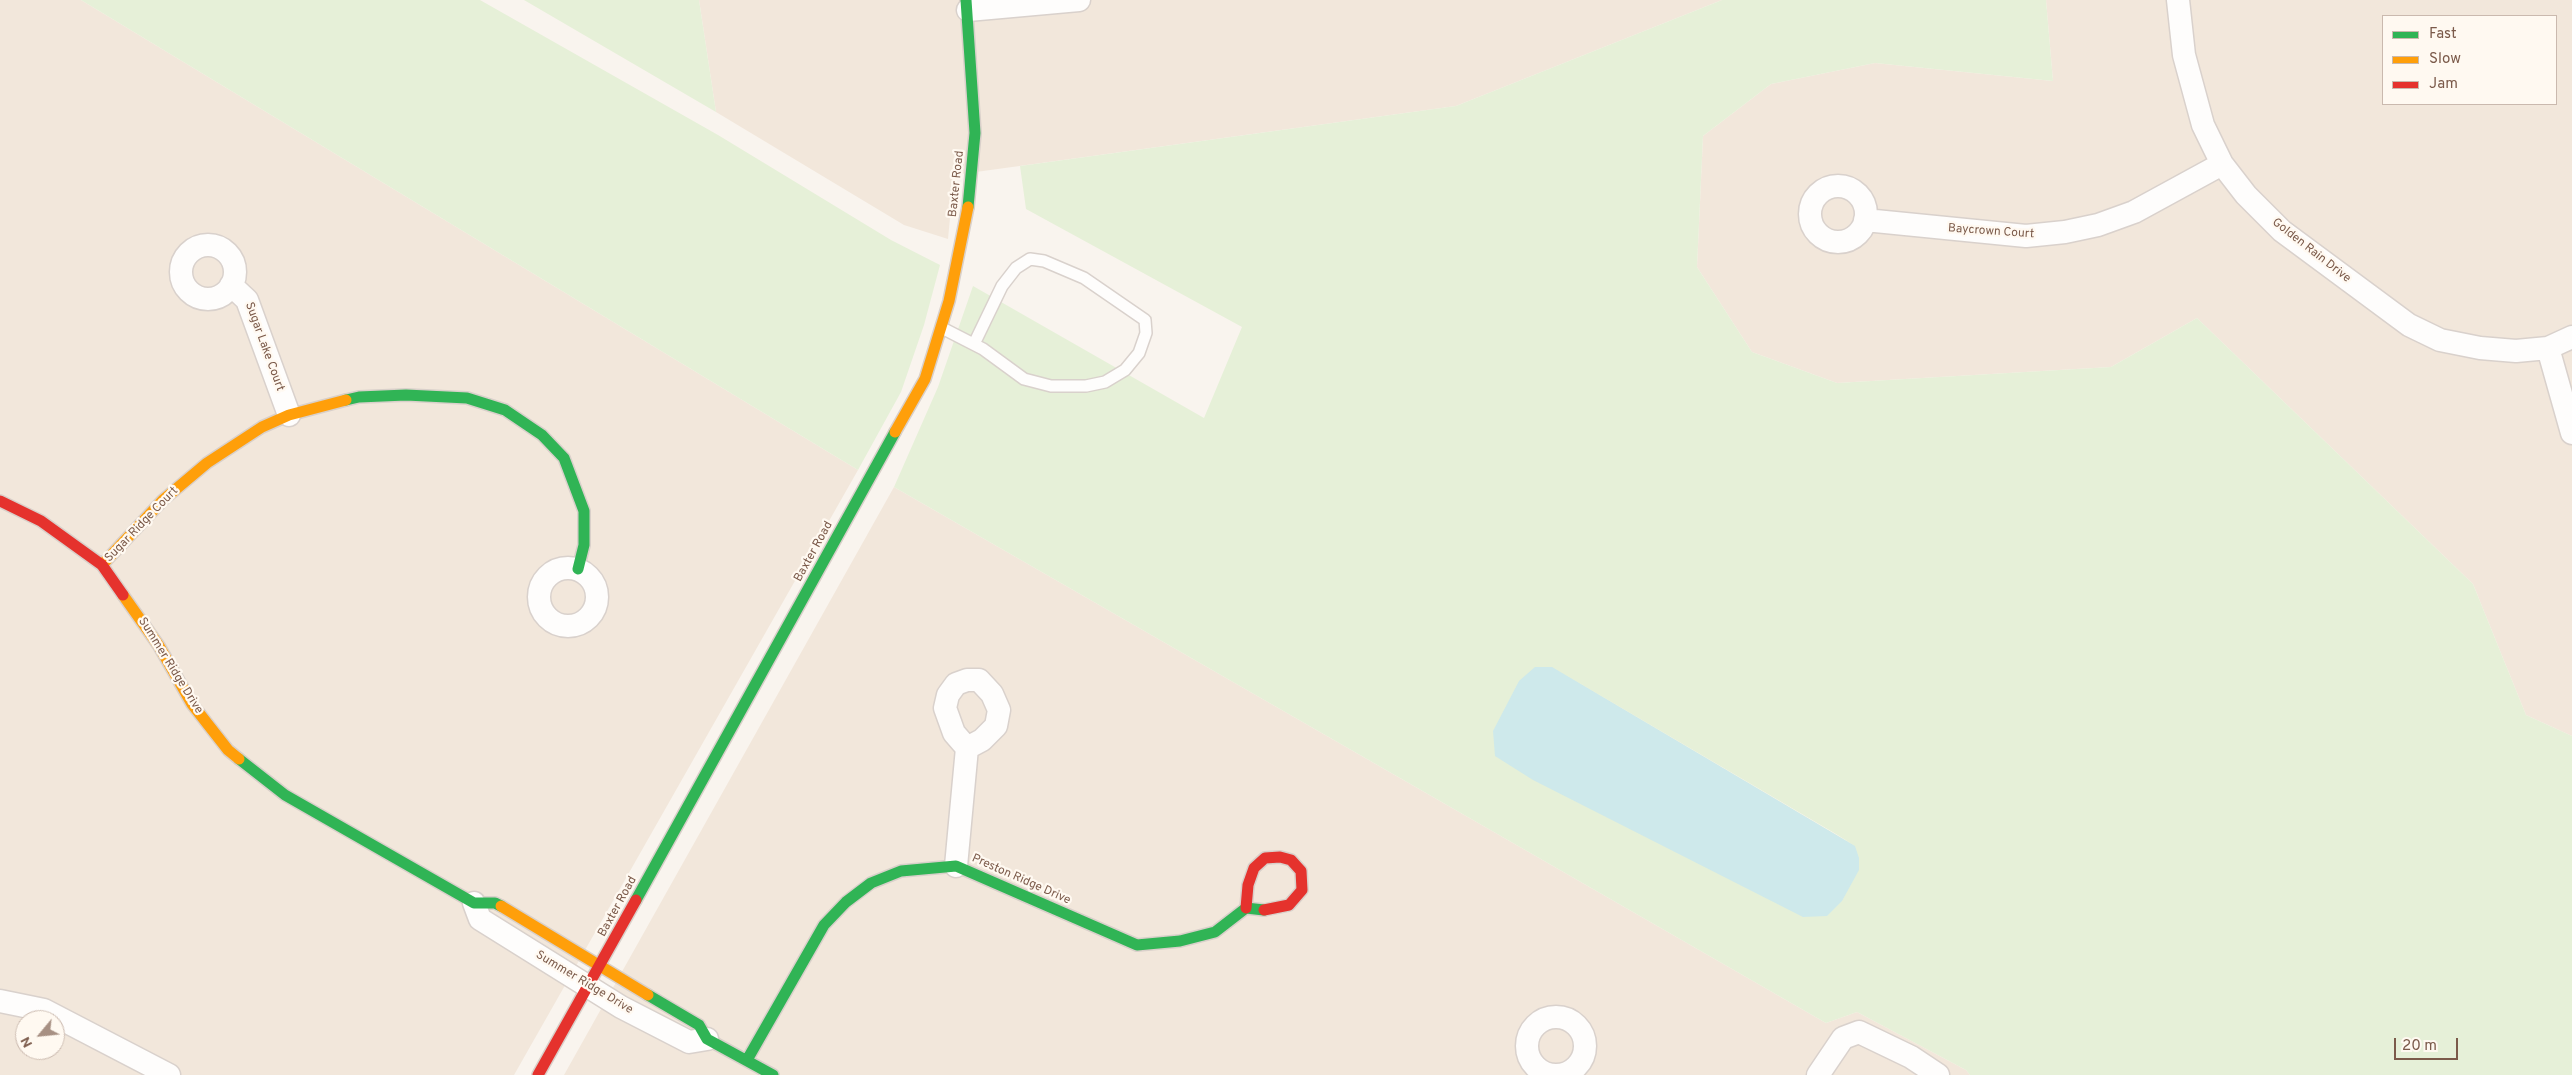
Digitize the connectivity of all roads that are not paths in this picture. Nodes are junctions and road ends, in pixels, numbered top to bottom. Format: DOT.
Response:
graph roads {
  1 [pos="1079,0"];
  2 [pos="2178,0"];
  3 [pos="967,5"];
  4 [pos="2222,164"];
  5 [pos="1865,220"];
  6 [pos="231,286"];
  7 [pos="942,328"];
  8 [pos="2572,337"];
  9 [pos="974,344"];
  10 [pos="2548,348"];
  11 [pos="289,415"];
  12 [pos="2572,432"];
  13 [pos="0,501"];
  14 [pos="102,566"];
  15 [pos="578,569"];
  16 [pos="966,748"];
  17 [pos="956,866"];
  18 [pos="474,903"];
  19 [pos="1246,908"];
  20 [pos="600,967"];
  21 [pos="589,988"];
  22 [pos="0,1001"];
  23 [pos="707,1039"];
  24 [pos="747,1060"];
  25 [pos="169,1075"];
  26 [pos="538,1075"];
  27 [pos="773,1075"];
  28 [pos="1818,1075"];
  29 [pos="1938,1075"];
  1 -- 3 [label="street"];
  2 -- 4 [label="street, Golden Rain Drive"];
  3 -- 7 [label="street, Baxter Road"];
  4 -- 5 [label="street, Baycrown Court"];
  4 -- 10 [label="street, Golden Rain Drive"];
  6 -- 11 [label="street, Sugar Lake Court"];
  7 -- 9 [label="lane"];
  7 -- 20 [label="street, Baxter Road"];
  8 -- 10 [label="street, Golden Rain Drive"];
  9 -- 9 [label="lane"];
  10 -- 12 [label="street"];
  11 -- 14 [label="street, Sugar Ridge Court"];
  11 -- 15 [label="street, Sugar Ridge Court"];
  13 -- 14 [label="street, Summer Ridge Drive"];
  14 -- 18 [label="street, Summer Ridge Drive"];
  16 -- 17 [label="street"];
  17 -- 19 [label="street, Preston Ridge Drive"];
  17 -- 24 [label="street, Preston Ridge Drive"];
  18 -- 20 [label="street, Summer Ridge Drive"];
  18 -- 21 [label="street, Summer Ridge Drive"];
  19 -- 19 [label="street"];
  20 -- 21 [label="street, Baxter Road"];
  20 -- 23 [label="street, Summer Ridge Drive"];
  21 -- 23 [label="street, Summer Ridge Drive"];
  21 -- 26 [label="street, Baxter Road"];
  22 -- 25 [label="street"];
  23 -- 24 [label="street, Summer Ridge Drive"];
  24 -- 27 [label="street, Summer Ridge Drive"];
  28 -- 29 [label="street"];
}
